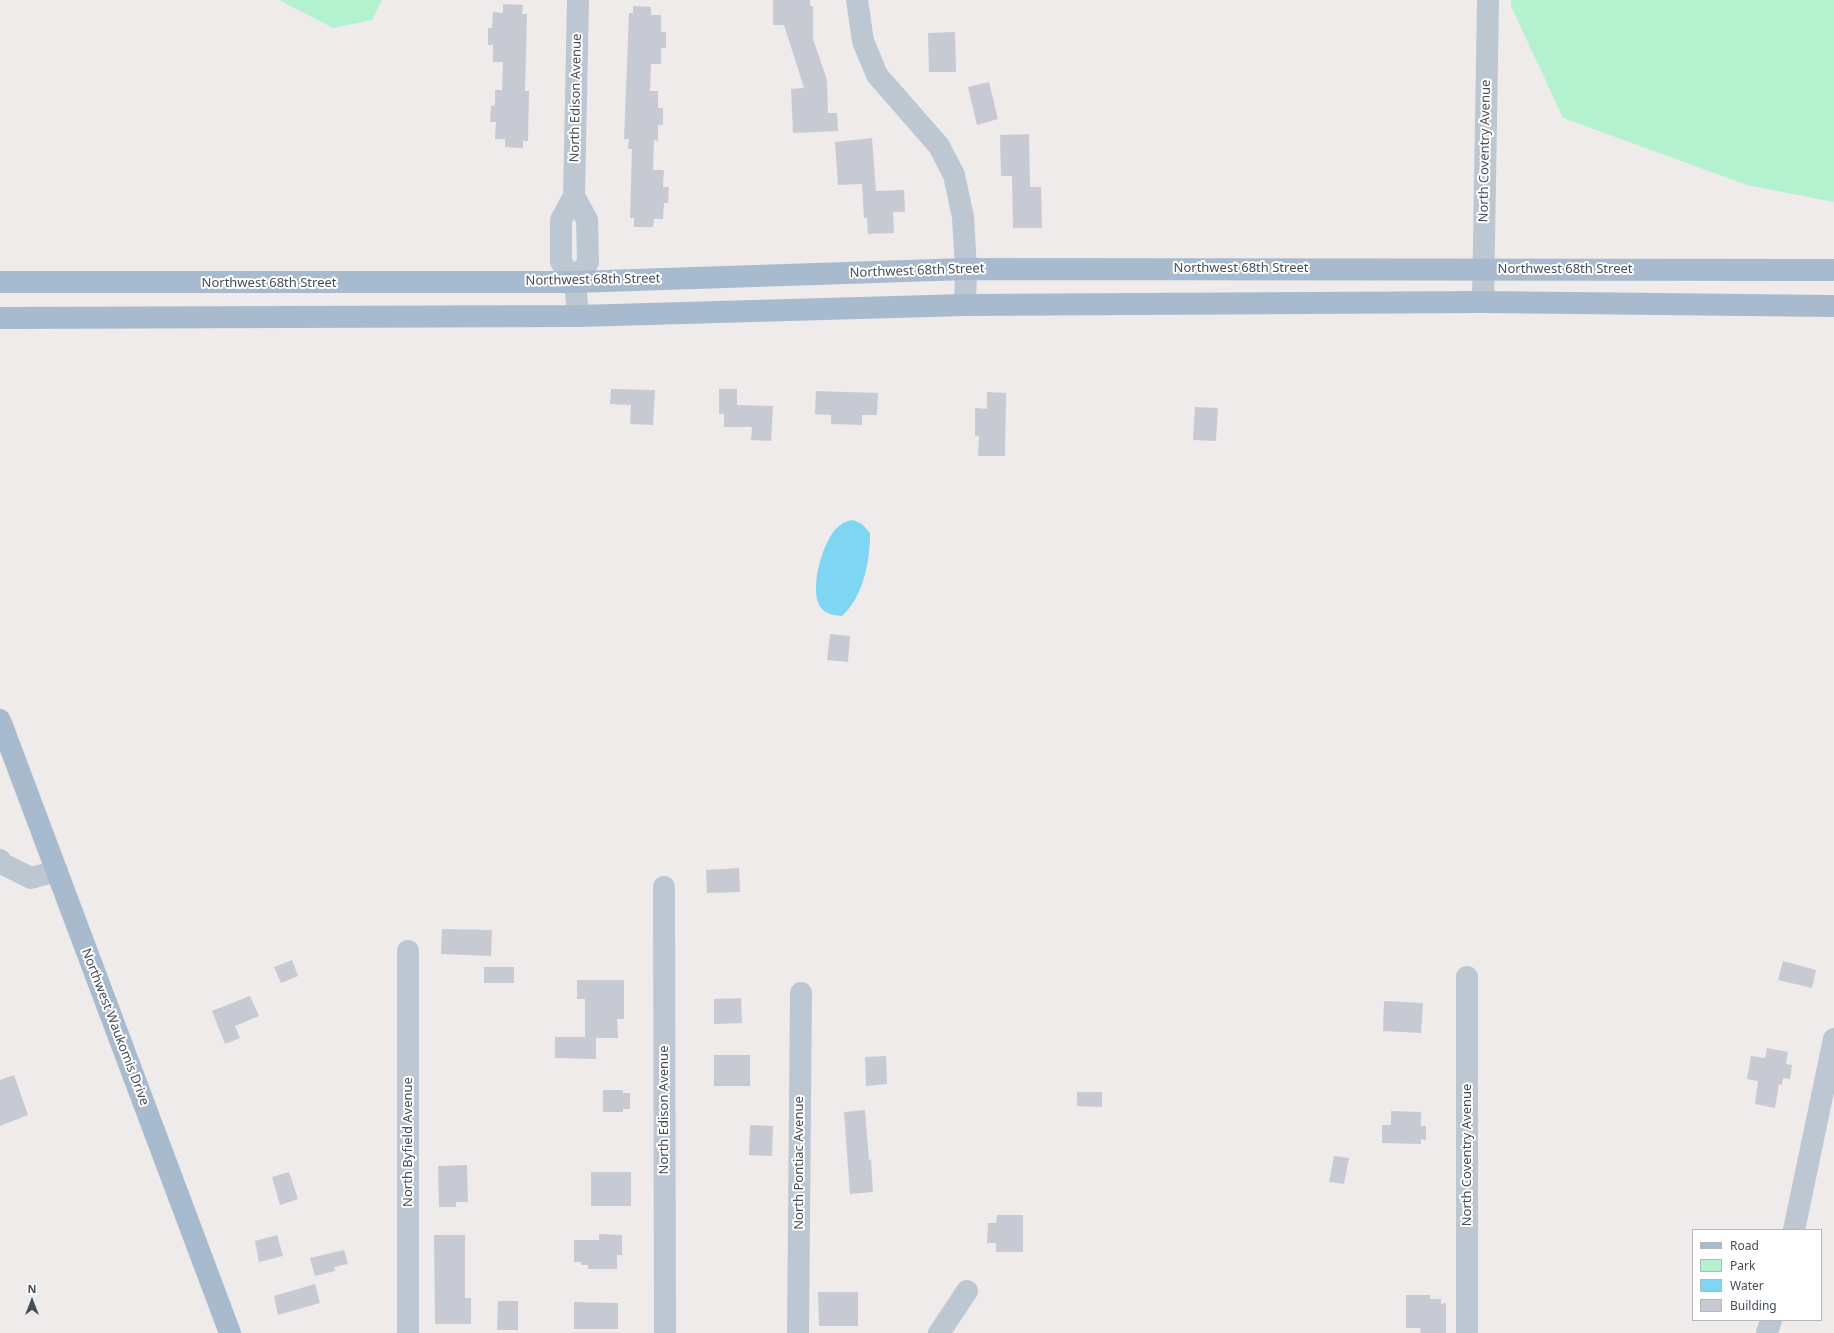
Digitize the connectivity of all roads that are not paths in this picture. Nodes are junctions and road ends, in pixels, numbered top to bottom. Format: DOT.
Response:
graph roads {
  1 [pos="578,0"];
  2 [pos="857,0"];
  3 [pos="1488,0"];
  4 [pos="1483,268"];
  5 [pos="966,269"];
  6 [pos="1834,270"];
  7 [pos="0,282"];
  8 [pos="575,282"];
  9 [pos="102,283"];
  10 [pos="1483,302"];
  11 [pos="965,305"];
  12 [pos="1834,306"];
  13 [pos="578,316"];
  14 [pos="0,318"];
  15 [pos="101,319"];
  16 [pos="0,720"];
  17 [pos="0,860"];
  18 [pos="57,871"];
  19 [pos="664,887"];
  20 [pos="408,951"];
  21 [pos="1466,977"];
  22 [pos="801,993"];
  23 [pos="1834,1039"];
  24 [pos="1794,1229"];
  25 [pos="967,1291"];
  26 [pos="1771,1321"];
  27 [pos="230,1333"];
  28 [pos="408,1333"];
  29 [pos="665,1333"];
  30 [pos="798,1333"];
  31 [pos="939,1333"];
  32 [pos="1467,1333"];
  33 [pos="1767,1333"];
  1 -- 8 [label="street, North Edison Avenue"];
  2 -- 5 [label="street"];
  3 -- 4 [label="street, North Coventry Avenue"];
  4 -- 5 [label="main road, Northwest 68th Street"];
  4 -- 6 [label="main road, Northwest 68th Street"];
  4 -- 10 [label="street, North Coventry Avenue"];
  5 -- 8 [label="main road, Northwest 68th Street"];
  5 -- 11 [label="street"];
  7 -- 9 [label="main road, Northwest 68th Street"];
  8 -- 9 [label="main road, Northwest 68th Street"];
  8 -- 13 [label="street"];
  9 -- 15 [label="main road"];
  10 -- 11 [label="main road"];
  10 -- 12 [label="main road"];
  11 -- 13 [label="main road"];
  13 -- 15 [label="main road"];
  14 -- 15 [label="main road"];
  16 -- 18 [label="main road, Northwest Waukomis Drive"];
  17 -- 18 [label="street"];
  18 -- 27 [label="main road, Northwest Waukomis Drive"];
  19 -- 29 [label="street, North Edison Avenue"];
  20 -- 28 [label="street, North Byfield Avenue"];
  21 -- 32 [label="street, North Coventry Avenue"];
  22 -- 30 [label="street, North Pontiac Avenue"];
  23 -- 24 [label="street"];
  25 -- 31 [label="street"];
  26 -- 33 [label="street"];
}
